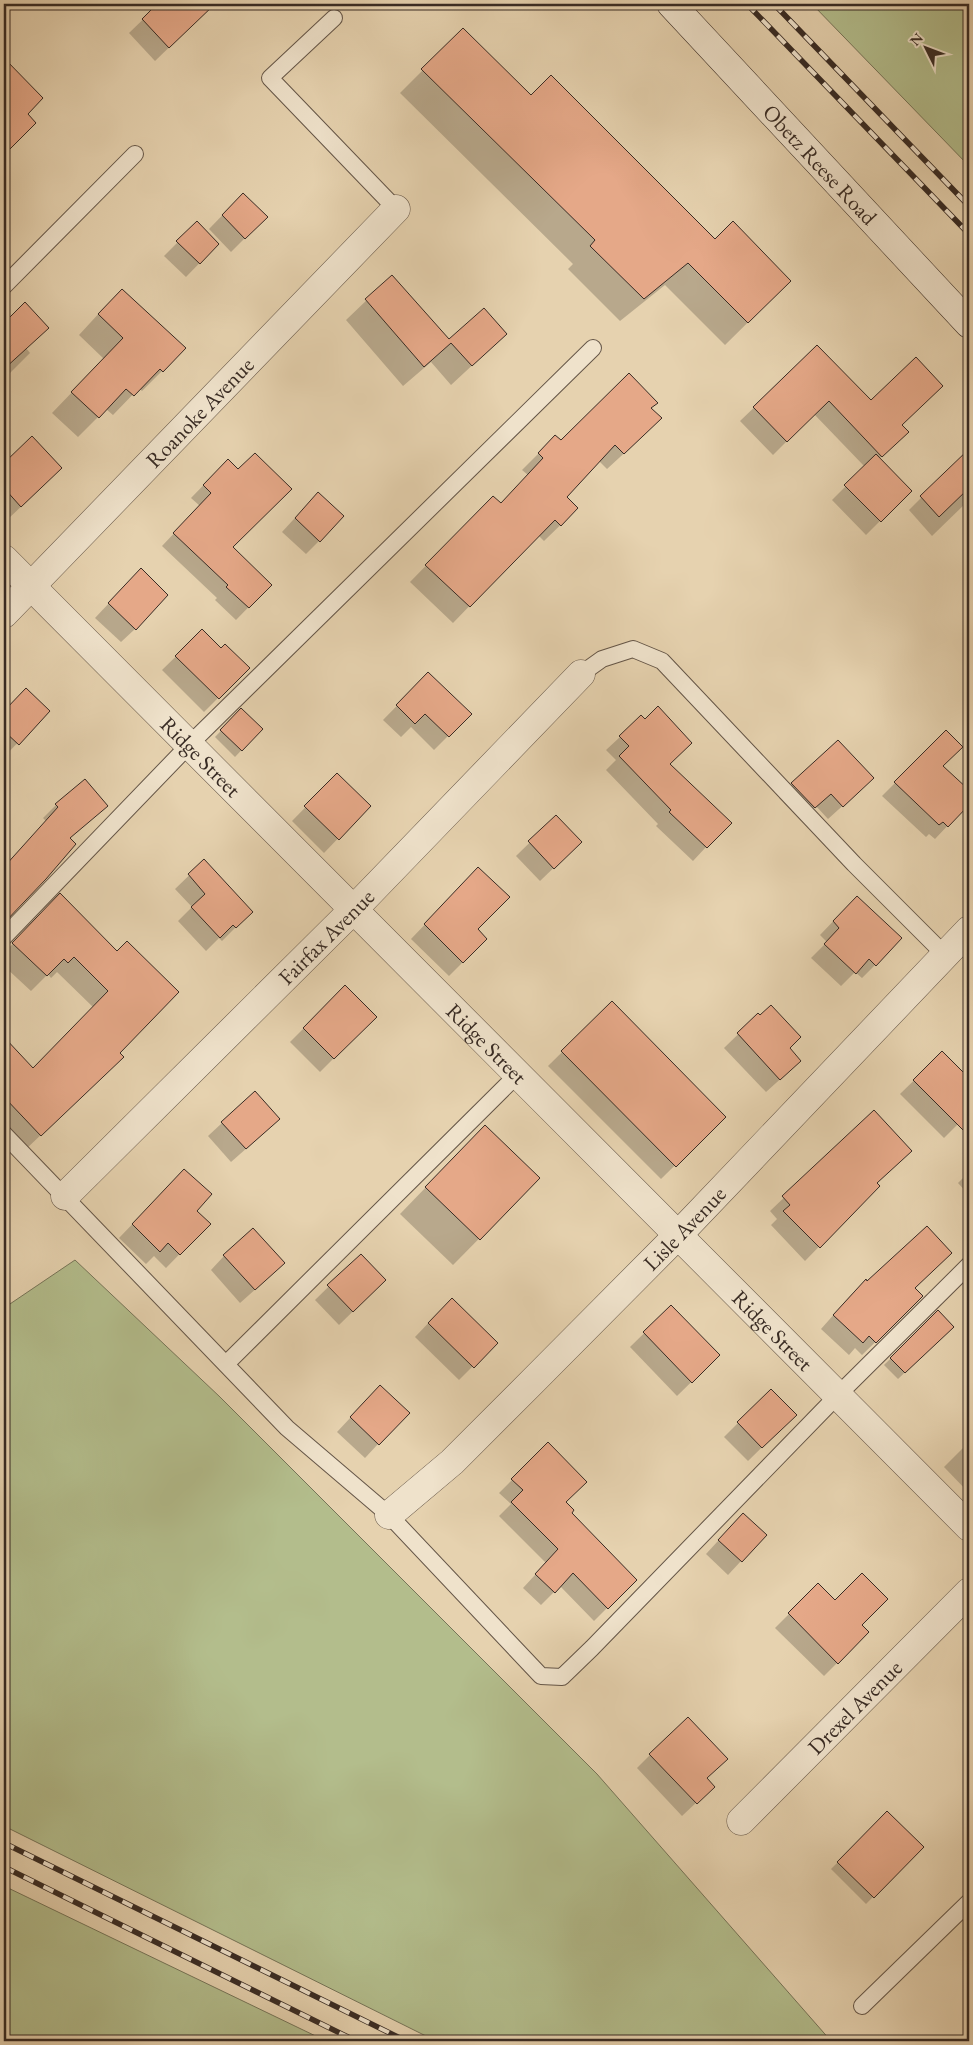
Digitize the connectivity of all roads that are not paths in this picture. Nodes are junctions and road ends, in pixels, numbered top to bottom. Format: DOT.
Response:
graph roads {
  1 [pos="671,4"];
  2 [pos="334,18"];
  3 [pos="136,154"];
  4 [pos="396,209"];
  5 [pos="4,286"];
  6 [pos="969,324"];
  7 [pos="592,348"];
  8 [pos="4,559"];
  9 [pos="31,587"];
  10 [pos="4,614"];
  11 [pos="581,674"];
  12 [pos="190,744"];
  13 [pos="354,909"];
  14 [pos="969,930"];
  15 [pos="4,937"];
  16 [pos="945,955"];
  17 [pos="518,1074"];
  18 [pos="4,1134"];
  19 [pos="66,1196"];
  20 [pos="679,1234"];
  21 [pos="969,1265"];
  22 [pos="226,1364"];
  23 [pos="838,1395"];
  24 [pos="389,1514"];
  25 [pos="969,1527"];
  26 [pos="969,1592"];
  27 [pos="741,1821"];
  28 [pos="969,1902"];
  29 [pos="862,2006"];
  1 -- 6 [label="street, Obetz Reese Road"];
  2 -- 4 [label="lane"];
  3 -- 5 [label="lane"];
  4 -- 9 [label="street, Roanoke Avenue"];
  7 -- 12 [label="lane"];
  8 -- 9 [label="street, Ridge Street"];
  9 -- 10 [label="street, Roanoke Avenue"];
  9 -- 12 [label="street, Ridge Street"];
  11 -- 13 [label="street, Fairfax Avenue"];
  11 -- 16 [label="lane"];
  12 -- 13 [label="street, Ridge Street"];
  12 -- 15 [label="lane"];
  13 -- 17 [label="street, Ridge Street"];
  13 -- 19 [label="street, Fairfax Avenue"];
  14 -- 16 [label="street, Lisle Avenue"];
  16 -- 20 [label="street, Lisle Avenue"];
  17 -- 20 [label="street, Ridge Street"];
  17 -- 22 [label="lane"];
  18 -- 19 [label="lane"];
  19 -- 22 [label="lane"];
  20 -- 23 [label="street, Ridge Street"];
  20 -- 24 [label="street, Lisle Avenue"];
  21 -- 23 [label="lane"];
  22 -- 24 [label="lane"];
  23 -- 24 [label="lane"];
  23 -- 25 [label="street, Ridge Street"];
  26 -- 27 [label="street, Drexel Avenue"];
  28 -- 29 [label="lane"];
}
